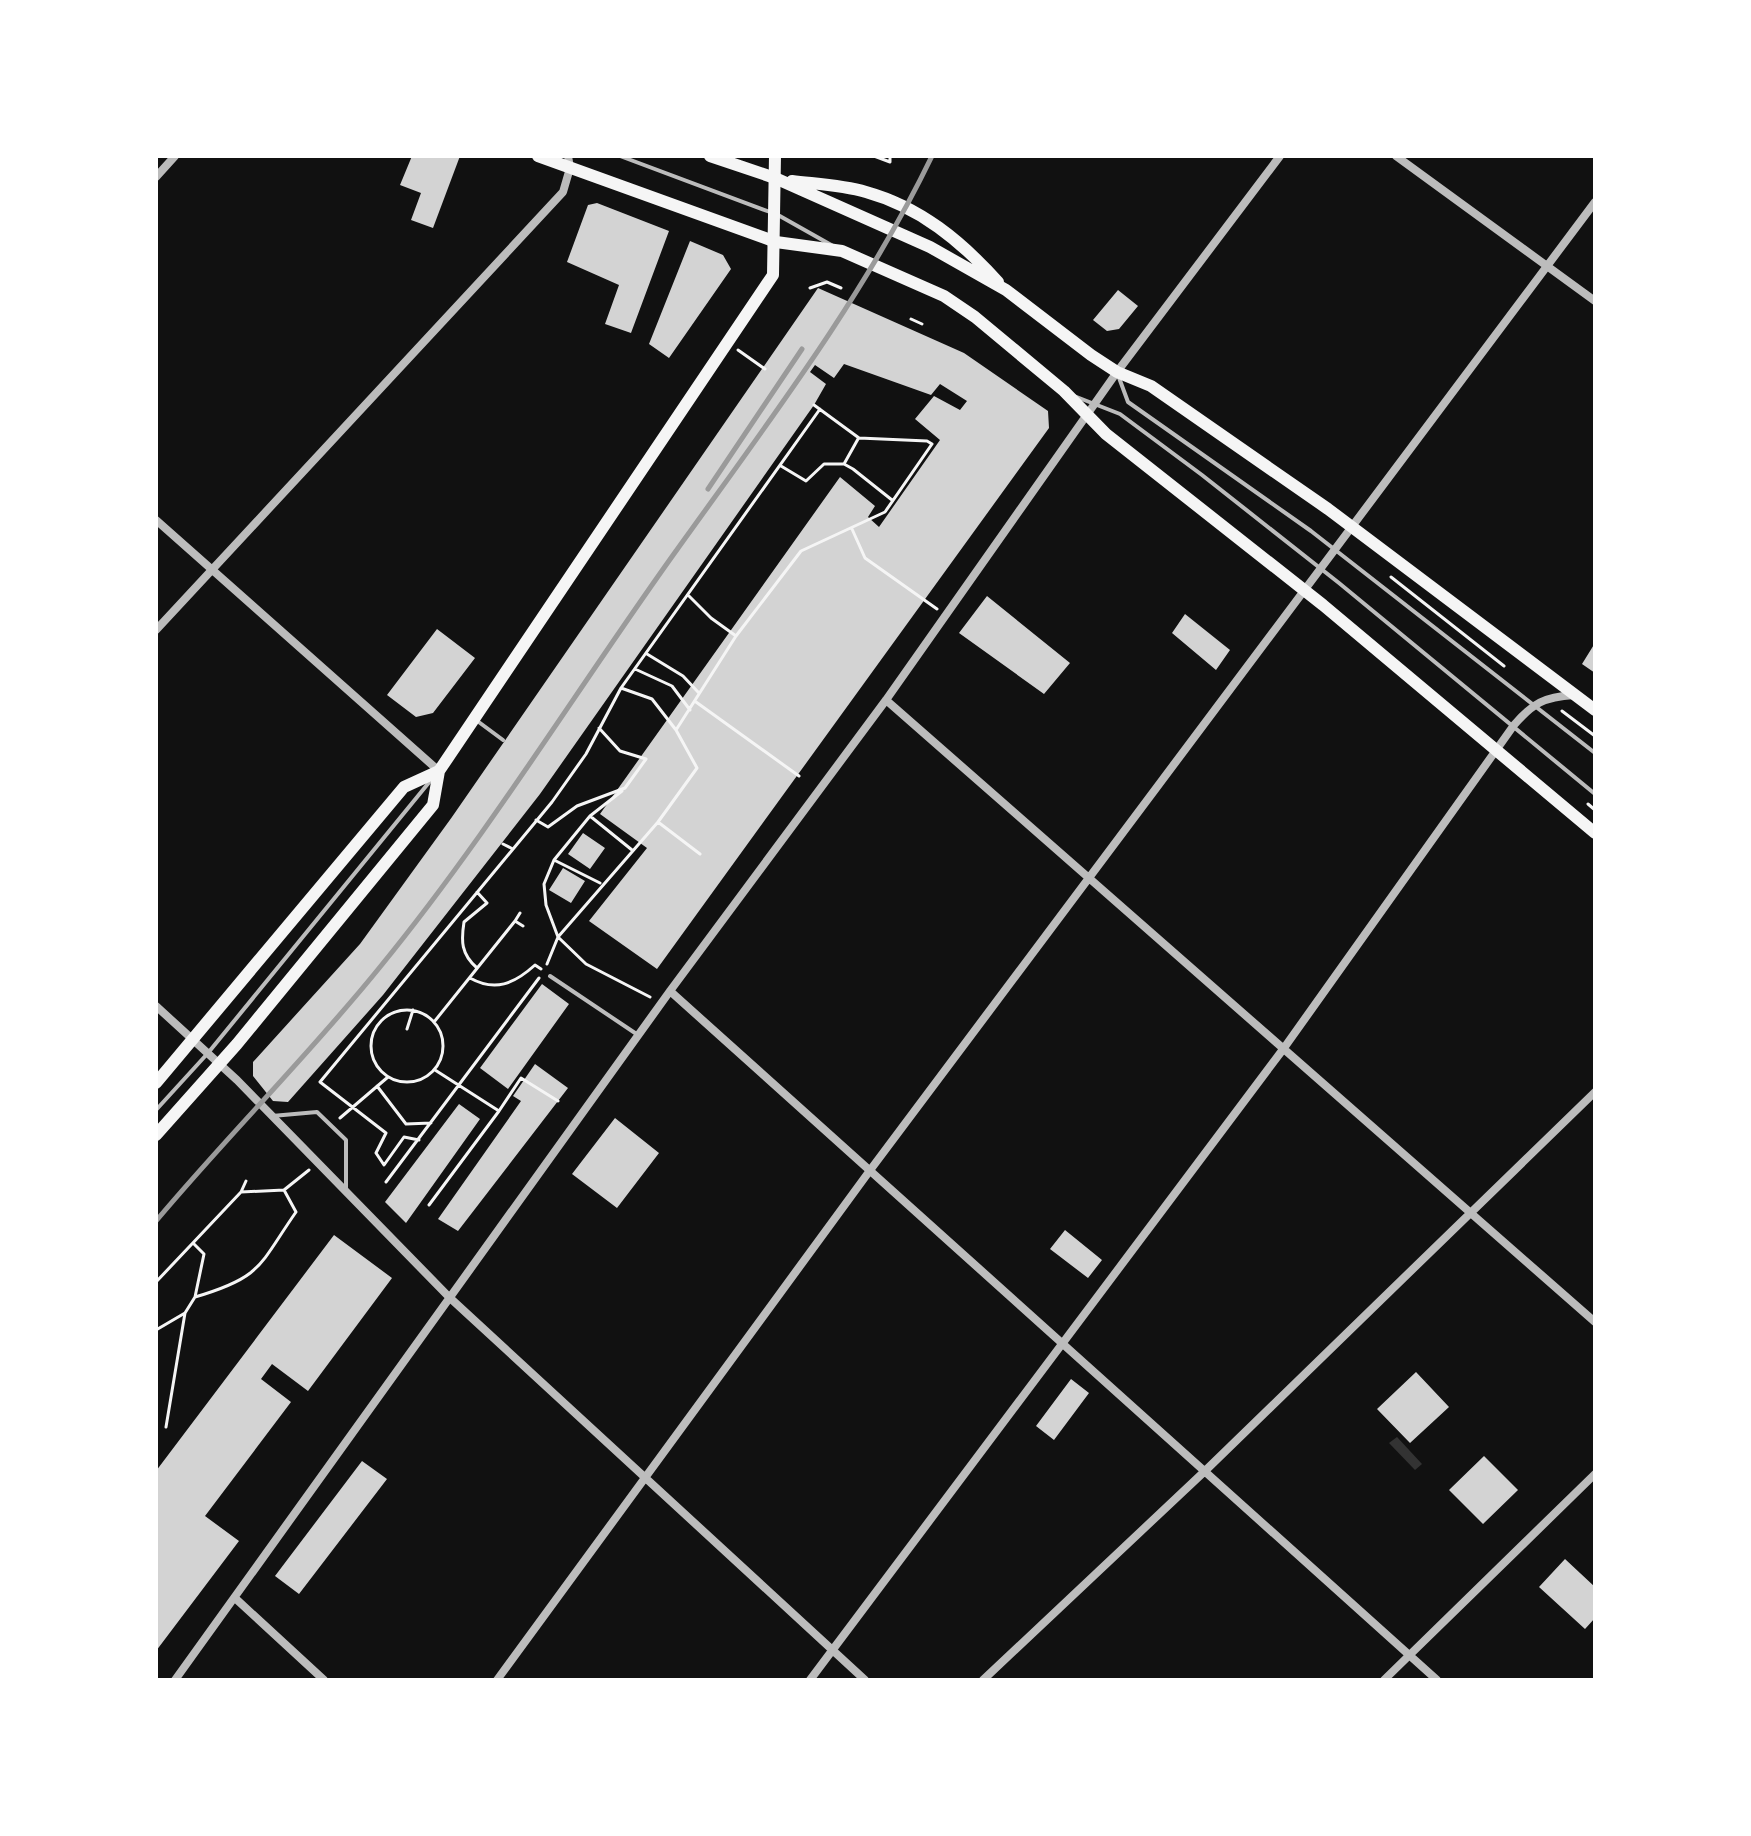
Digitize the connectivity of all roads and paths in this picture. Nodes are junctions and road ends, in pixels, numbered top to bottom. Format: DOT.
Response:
graph roads {
  1 [pos="175,156"];
  2 [pos="538,156"];
  3 [pos="620,156"];
  4 [pos="710,156"];
  5 [pos="775,156"];
  6 [pos="874,156"];
  7 [pos="890,156"];
  8 [pos="1280,156"];
  9 [pos="1396,156"];
  10 [pos="569,162"];
  11 [pos="156,177"];
  12 [pos="775,178"];
  13 [pos="1595,202"];
  14 [pos="775,213"];
  15 [pos="776,242"];
  16 [pos="842,251"];
  17 [pos="1547,266"];
  18 [pos="810,288"];
  19 [pos="841,288"];
  20 [pos="1006,290"];
  21 [pos="1595,301"];
  22 [pos="911,319"];
  23 [pos="922,324"];
  24 [pos="728,344"];
  25 [pos="765,369"];
  26 [pos="1117,372"];
  27 [pos="814,405"];
  28 [pos="820,409"];
  29 [pos="1091,409"];
  30 [pos="859,438"];
  31 [pos="844,464"];
  32 [pos="781,466"];
  33 [pos="892,500"];
  34 [pos="156,520"];
  35 [pos="1353,527"];
  36 [pos="852,529"];
  37 [pos="1335,551"];
  38 [pos="1322,569"];
  39 [pos="212,570"];
  40 [pos="1382,570"];
  41 [pos="1305,591"];
  42 [pos="689,596"];
  43 [pos="946,615"];
  44 [pos="156,630"];
  45 [pos="736,636"];
  46 [pos="647,654"];
  47 [pos="635,669"];
  48 [pos="1508,670"];
  49 [pos="621,688"];
  50 [pos="698,692"];
  51 [pos="1575,695"];
  52 [pos="886,700"];
  53 [pos="696,702"];
  54 [pos="1532,704"];
  55 [pos="690,710"];
  56 [pos="1595,710"];
  57 [pos="1562,711"];
  58 [pos="475,719"];
  59 [pos="1514,725"];
  60 [pos="599,728"];
  61 [pos="676,730"];
  62 [pos="1595,736"];
  63 [pos="503,740"];
  64 [pos="1497,751"];
  65 [pos="1595,753"];
  66 [pos="439,771"];
  67 [pos="799,776"];
  68 [pos="625,788"];
  69 [pos="1595,794"];
  70 [pos="590,816"];
  71 [pos="536,820"];
  72 [pos="658,822"];
  73 [pos="1595,833"];
  74 [pos="503,844"];
  75 [pos="511,848"];
  76 [pos="632,850"];
  77 [pos="700,854"];
  78 [pos="554,860"];
  79 [pos="1090,878"];
  80 [pos="602,883"];
  81 [pos="477,891"];
  82 [pos="520,913"];
  83 [pos="515,921"];
  84 [pos="523,926"];
  85 [pos="558,937"];
  86 [pos="477,968"];
  87 [pos="544,970"];
  88 [pos="550,976"];
  89 [pos="470,978"];
  90 [pos="640,990"];
  91 [pos="670,991"];
  92 [pos="156,1006"];
  93 [pos="413,1010"];
  94 [pos="374,1018"];
  95 [pos="380,1022"];
  96 [pos="434,1022"];
  97 [pos="407,1029"];
  98 [pos="638,1035"];
  99 [pos="194,1041"];
  100 [pos="1284,1048"];
  101 [pos="208,1053"];
  102 [pos="220,1064"];
  103 [pos="435,1070"];
  104 [pos="388,1077"];
  105 [pos="156,1083"];
  106 [pos="460,1084"];
  107 [pos="377,1086"];
  108 [pos="1595,1092"];
  109 [pos="558,1101"];
  110 [pos="351,1109"];
  111 [pos="156,1110"];
  112 [pos="499,1111"];
  113 [pos="272,1116"];
  114 [pos="432,1123"];
  115 [pos="332,1127"];
  116 [pos="156,1135"];
  117 [pos="419,1140"];
  118 [pos="318,1163"];
  119 [pos="871,1169"];
  120 [pos="246,1181"];
  121 [pos="386,1182"];
  122 [pos="284,1190"];
  123 [pos="241,1192"];
  124 [pos="346,1192"];
  125 [pos="429,1205"];
  126 [pos="1469,1212"];
  127 [pos="194,1244"];
  128 [pos="156,1282"];
  129 [pos="195,1297"];
  130 [pos="449,1297"];
  131 [pos="185,1313"];
  132 [pos="1595,1322"];
  133 [pos="156,1330"];
  134 [pos="1064,1343"];
  135 [pos="166,1427"];
  136 [pos="1206,1470"];
  137 [pos="1595,1474"];
  138 [pos="646,1479"];
  139 [pos="235,1598"];
  140 [pos="832,1650"];
  141 [pos="1410,1656"];
  142 [pos="178,1679"];
  143 [pos="324,1680"];
  144 [pos="497,1680"];
  145 [pos="810,1680"];
  146 [pos="865,1680"];
  147 [pos="983,1680"];
  148 [pos="1384,1680"];
  149 [pos="1437,1680"];
  1 -- 11 [label="street"];
  2 -- 10 [label="main road"];
  3 -- 14 [label="lane"];
  4 -- 12 [label="main road"];
  5 -- 12 [label="main road"];
  6 -- 7 [label="path"];
  8 -- 26 [label="street"];
  9 -- 17 [label="street"];
  10 -- 15 [label="main road"];
  10 -- 39 [label="street"];
  12 -- 14 [label="main road"];
  12 -- 20 [label="main road"];
  12 -- 20 [label="main road"];
  13 -- 17 [label="street"];
  14 -- 15 [label="main road"];
  14 -- 16 [label="lane"];
  15 -- 16 [label="main road"];
  15 -- 24 [label="main road"];
  16 -- 29 [label="main road"];
  17 -- 21 [label="street"];
  17 -- 35 [label="street"];
  18 -- 19 [label="path"];
  20 -- 26 [label="main road"];
  22 -- 23 [label="path"];
  24 -- 25 [label="path"];
  24 -- 58 [label="main road"];
  26 -- 29 [label="street"];
  26 -- 35 [label="main road"];
  26 -- 37 [label="lane"];
  27 -- 28 [label="path"];
  28 -- 30 [label="path"];
  28 -- 32 [label="path"];
  29 -- 38 [label="lane"];
  29 -- 41 [label="main road"];
  29 -- 43 [label="street"];
  30 -- 31 [label="path"];
  30 -- 33 [label="path"];
  31 -- 32 [label="path"];
  31 -- 33 [label="path"];
  32 -- 42 [label="path"];
  33 -- 36 [label="path"];
  34 -- 39 [label="street"];
  35 -- 37 [label="street"];
  35 -- 51 [label="main road"];
  36 -- 43 [label="path"];
  36 -- 45 [label="path"];
  37 -- 38 [label="street"];
  37 -- 54 [label="lane"];
  38 -- 41 [label="street"];
  38 -- 59 [label="lane"];
  39 -- 44 [label="street"];
  39 -- 66 [label="street"];
  40 -- 48 [label="path"];
  41 -- 64 [label="main road"];
  41 -- 79 [label="street"];
  42 -- 45 [label="path"];
  42 -- 46 [label="path"];
  43 -- 52 [label="street"];
  45 -- 50 [label="path"];
  46 -- 47 [label="path"];
  46 -- 50 [label="path"];
  47 -- 49 [label="path"];
  47 -- 55 [label="path"];
  49 -- 60 [label="path"];
  49 -- 61 [label="path"];
  50 -- 53 [label="path"];
  51 -- 54 [label="street"];
  51 -- 56 [label="main road"];
  52 -- 79 [label="street"];
  52 -- 91 [label="street"];
  53 -- 55 [label="path"];
  53 -- 67 [label="path"];
  54 -- 59 [label="street"];
  54 -- 65 [label="lane"];
  55 -- 61 [label="path"];
  57 -- 62 [label="path"];
  58 -- 63 [label="lane"];
  58 -- 66 [label="main road"];
  59 -- 64 [label="street"];
  59 -- 69 [label="lane"];
  60 -- 68 [label="path"];
  60 -- 71 [label="path"];
  61 -- 72 [label="path"];
  64 -- 73 [label="main road"];
  64 -- 100 [label="street"];
  66 -- 99 [label="main road"];
  66 -- 101 [label="lane"];
  66 -- 102 [label="main road"];
  68 -- 70 [label="path"];
  68 -- 71 [label="path"];
  70 -- 76 [label="path"];
  70 -- 78 [label="path"];
  71 -- 75 [label="path"];
  72 -- 76 [label="path"];
  72 -- 77 [label="path"];
  74 -- 75 [label="path"];
  75 -- 81 [label="path"];
  76 -- 80 [label="path"];
  78 -- 80 [label="path"];
  78 -- 85 [label="path"];
  79 -- 100 [label="street"];
  79 -- 119 [label="street"];
  80 -- 85 [label="path"];
  81 -- 86 [label="path"];
  81 -- 94 [label="path"];
  82 -- 83 [label="path"];
  83 -- 84 [label="path"];
  83 -- 86 [label="path"];
  85 -- 87 [label="path"];
  85 -- 90 [label="path"];
  86 -- 89 [label="path"];
  87 -- 89 [label="path"];
  87 -- 106 [label="path"];
  88 -- 98 [label="lane"];
  89 -- 96 [label="path"];
  91 -- 98 [label="street"];
  91 -- 119 [label="street"];
  92 -- 99 [label="street"];
  93 -- 95 [label="path"];
  93 -- 96 [label="path"];
  93 -- 97 [label="path"];
  94 -- 95 [label="path"];
  94 -- 110 [label="path"];
  95 -- 104 [label="path"];
  96 -- 103 [label="path"];
  98 -- 130 [label="street"];
  99 -- 101 [label="street"];
  99 -- 105 [label="main road"];
  100 -- 126 [label="street"];
  100 -- 134 [label="street"];
  101 -- 102 [label="street"];
  101 -- 111 [label="lane"];
  102 -- 113 [label="street"];
  102 -- 116 [label="main road"];
  103 -- 104 [label="path"];
  103 -- 106 [label="path"];
  104 -- 107 [label="path"];
  106 -- 112 [label="path"];
  106 -- 114 [label="path"];
  107 -- 110 [label="path"];
  107 -- 114 [label="path"];
  108 -- 126 [label="street"];
  109 -- 112 [label="path"];
  110 -- 115 [label="path"];
  110 -- 117 [label="path"];
  112 -- 125 [label="path"];
  113 -- 115 [label="lane"];
  113 -- 118 [label="street"];
  114 -- 117 [label="path"];
  115 -- 124 [label="lane"];
  117 -- 121 [label="path"];
  118 -- 122 [label="path"];
  118 -- 124 [label="street"];
  119 -- 134 [label="street"];
  119 -- 138 [label="street"];
  120 -- 123 [label="path"];
  122 -- 123 [label="path"];
  122 -- 129 [label="path"];
  123 -- 127 [label="path"];
  124 -- 130 [label="street"];
  126 -- 132 [label="street"];
  126 -- 136 [label="street"];
  127 -- 128 [label="path"];
  127 -- 129 [label="path"];
  129 -- 131 [label="path"];
  130 -- 138 [label="street"];
  130 -- 139 [label="street"];
  131 -- 133 [label="path"];
  131 -- 135 [label="path"];
  134 -- 136 [label="street"];
  134 -- 140 [label="street"];
  136 -- 141 [label="street"];
  136 -- 147 [label="street"];
  137 -- 141 [label="street"];
  138 -- 140 [label="street"];
  138 -- 144 [label="street"];
  139 -- 142 [label="street"];
  139 -- 143 [label="street"];
  140 -- 145 [label="street"];
  140 -- 146 [label="street"];
  141 -- 148 [label="street"];
  141 -- 149 [label="street"];
}
